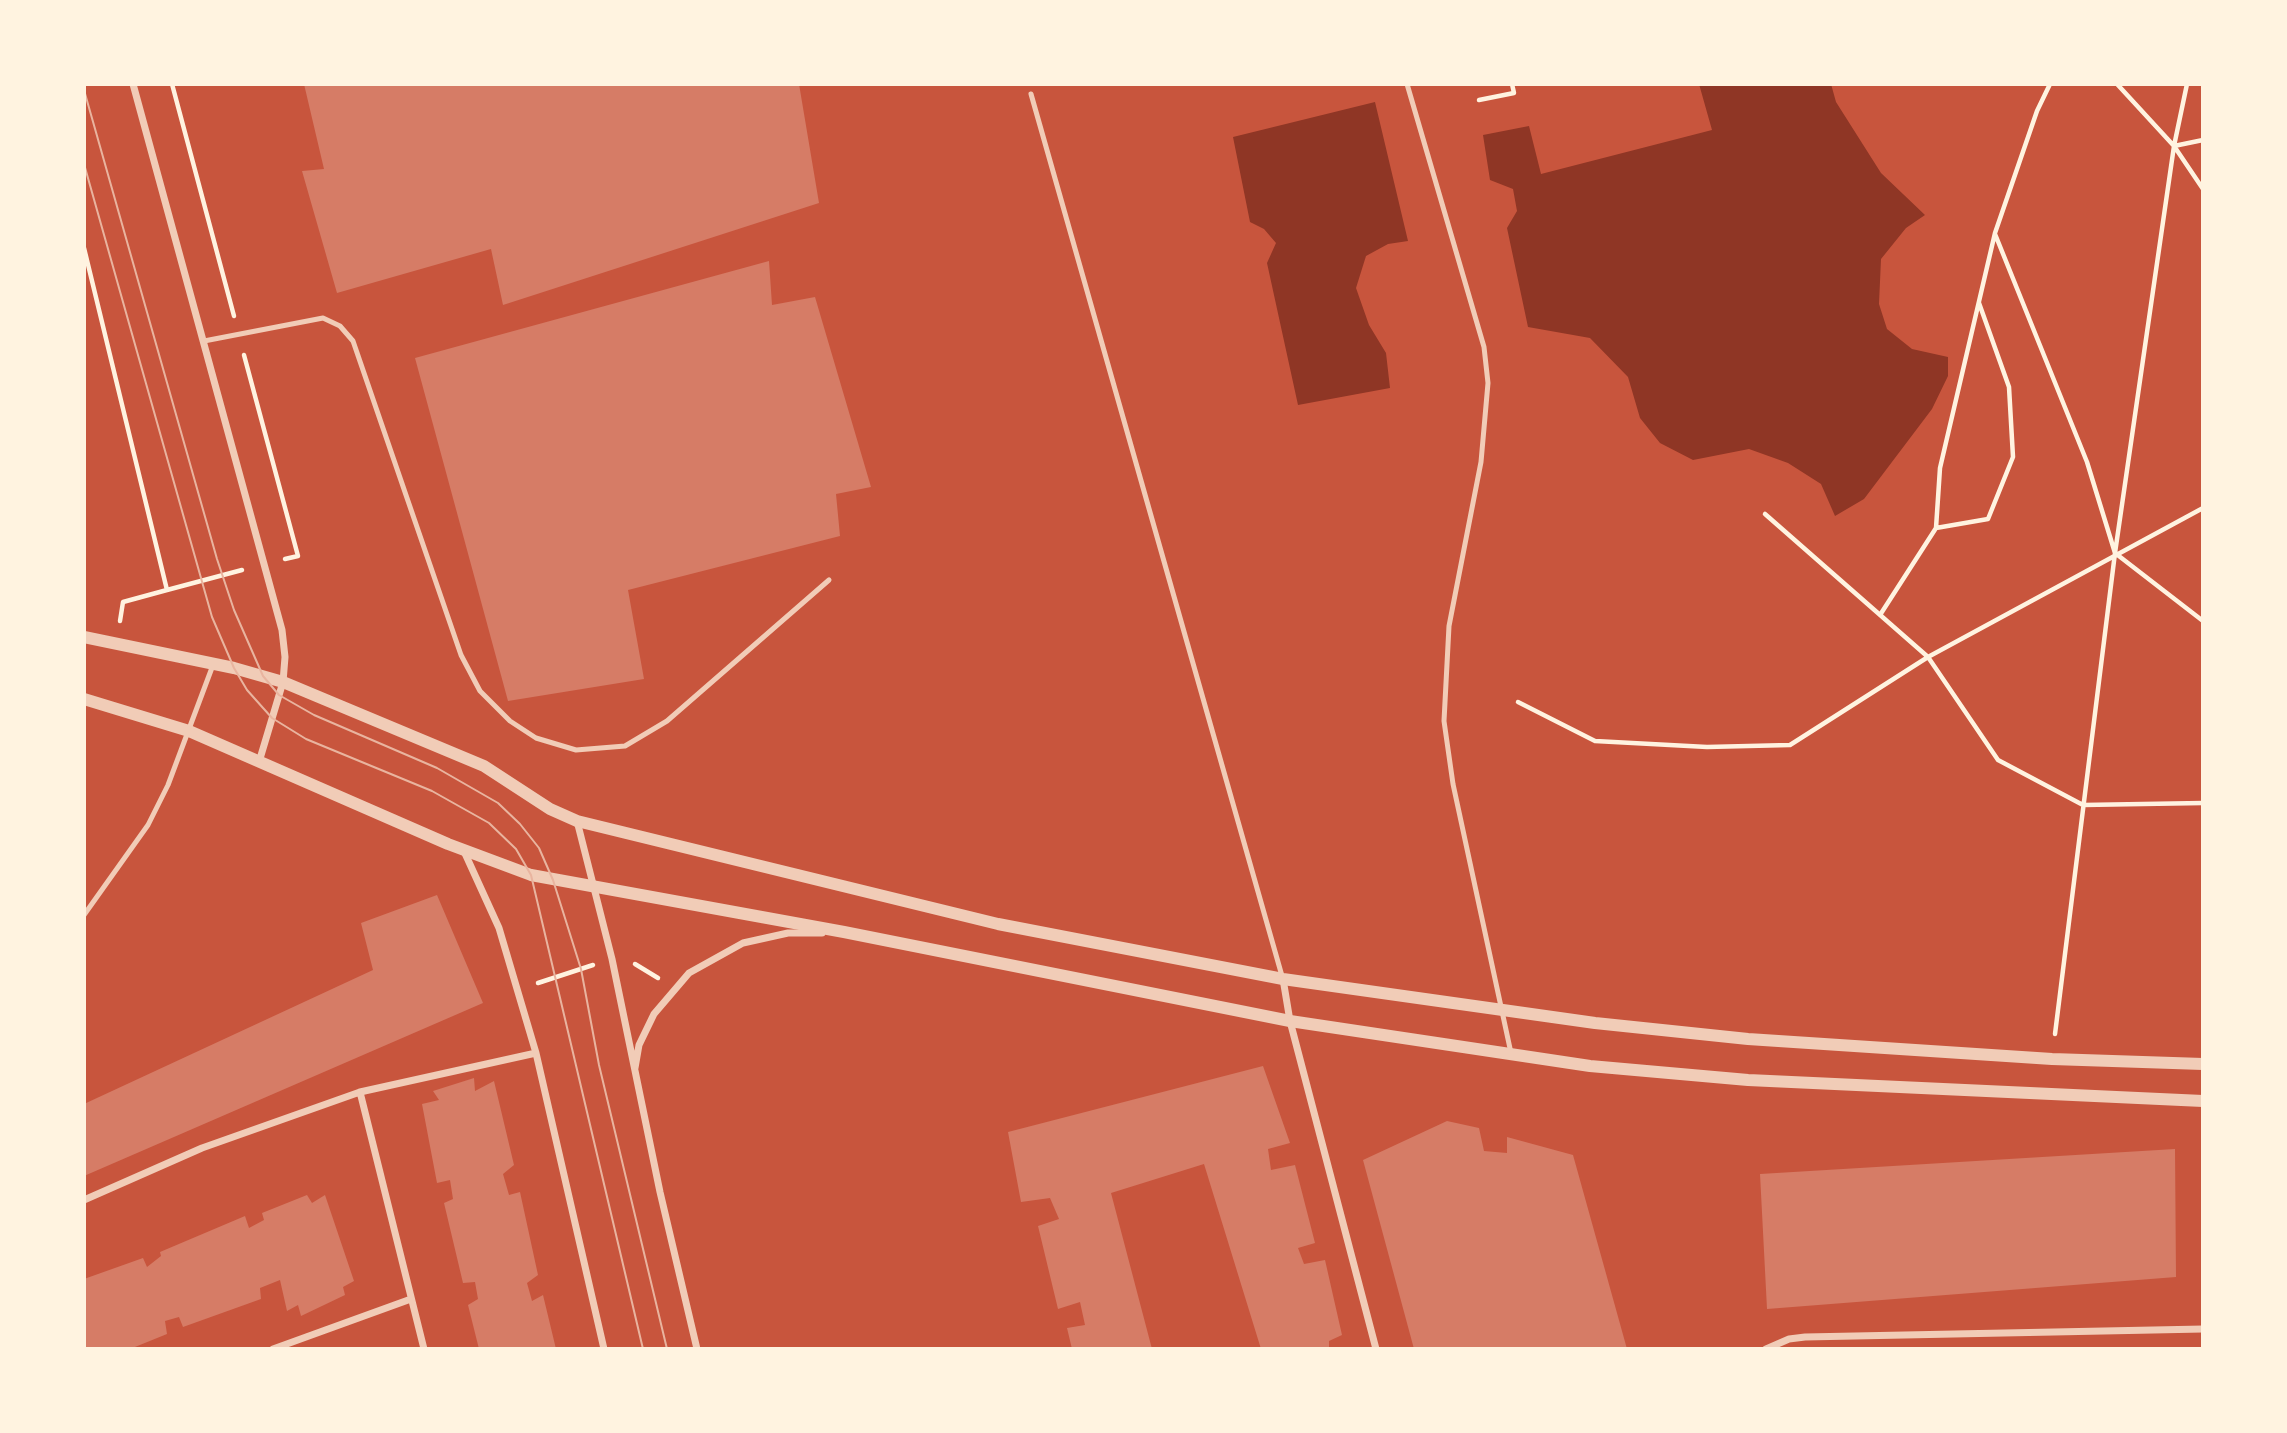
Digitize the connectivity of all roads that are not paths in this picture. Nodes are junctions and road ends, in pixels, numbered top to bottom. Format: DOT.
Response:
graph roads {
  1 [pos="134,84"];
  2 [pos="1408,84"];
  3 [pos="1031,94"];
  4 [pos="204,341"];
  5 [pos="828,580"];
  6 [pos="84,637"];
  7 [pos="213,665"];
  8 [pos="283,682"];
  9 [pos="84,699"];
  10 [pos="189,731"];
  11 [pos="259,762"];
  12 [pos="577,821"];
  13 [pos="463,849"];
  14 [pos="594,887"];
  15 [pos="84,915"];
  16 [pos="844,932"];
  17 [pos="1283,979"];
  18 [pos="1502,1011"];
  19 [pos="1290,1021"];
  20 [pos="536,1053"];
  21 [pos="1511,1055"];
  22 [pos="2203,1064"];
  23 [pos="634,1072"];
  24 [pos="360,1093"];
  25 [pos="2203,1101"];
  26 [pos="84,1200"];
  27 [pos="411,1299"];
  28 [pos="2203,1329"];
  29 [pos="272,1349"];
  30 [pos="424,1349"];
  31 [pos="604,1349"];
  32 [pos="697,1349"];
  33 [pos="1376,1349"];
  34 [pos="1766,1349"];
  1 -- 4 [label="street"];
  2 -- 18 [label="lane"];
  3 -- 17 [label="lane"];
  4 -- 5 [label="lane"];
  4 -- 8 [label="street"];
  6 -- 7 [label="street"];
  7 -- 8 [label="street"];
  7 -- 10 [label="lane"];
  8 -- 11 [label="street"];
  8 -- 12 [label="street"];
  9 -- 10 [label="street"];
  10 -- 11 [label="street"];
  10 -- 15 [label="lane"];
  11 -- 13 [label="street"];
  12 -- 14 [label="street"];
  12 -- 17 [label="street"];
  13 -- 14 [label="street"];
  13 -- 20 [label="street"];
  14 -- 16 [label="street"];
  14 -- 23 [label="street"];
  16 -- 19 [label="street"];
  16 -- 23 [label="street"];
  17 -- 18 [label="street"];
  17 -- 19 [label="street"];
  18 -- 21 [label="lane"];
  18 -- 22 [label="street"];
  19 -- 21 [label="street"];
  19 -- 33 [label="street"];
  20 -- 24 [label="street"];
  20 -- 31 [label="street"];
  21 -- 25 [label="street"];
  23 -- 32 [label="street"];
  24 -- 26 [label="street"];
  24 -- 27 [label="street"];
  27 -- 29 [label="street"];
  27 -- 30 [label="street"];
  28 -- 34 [label="street"];
}
